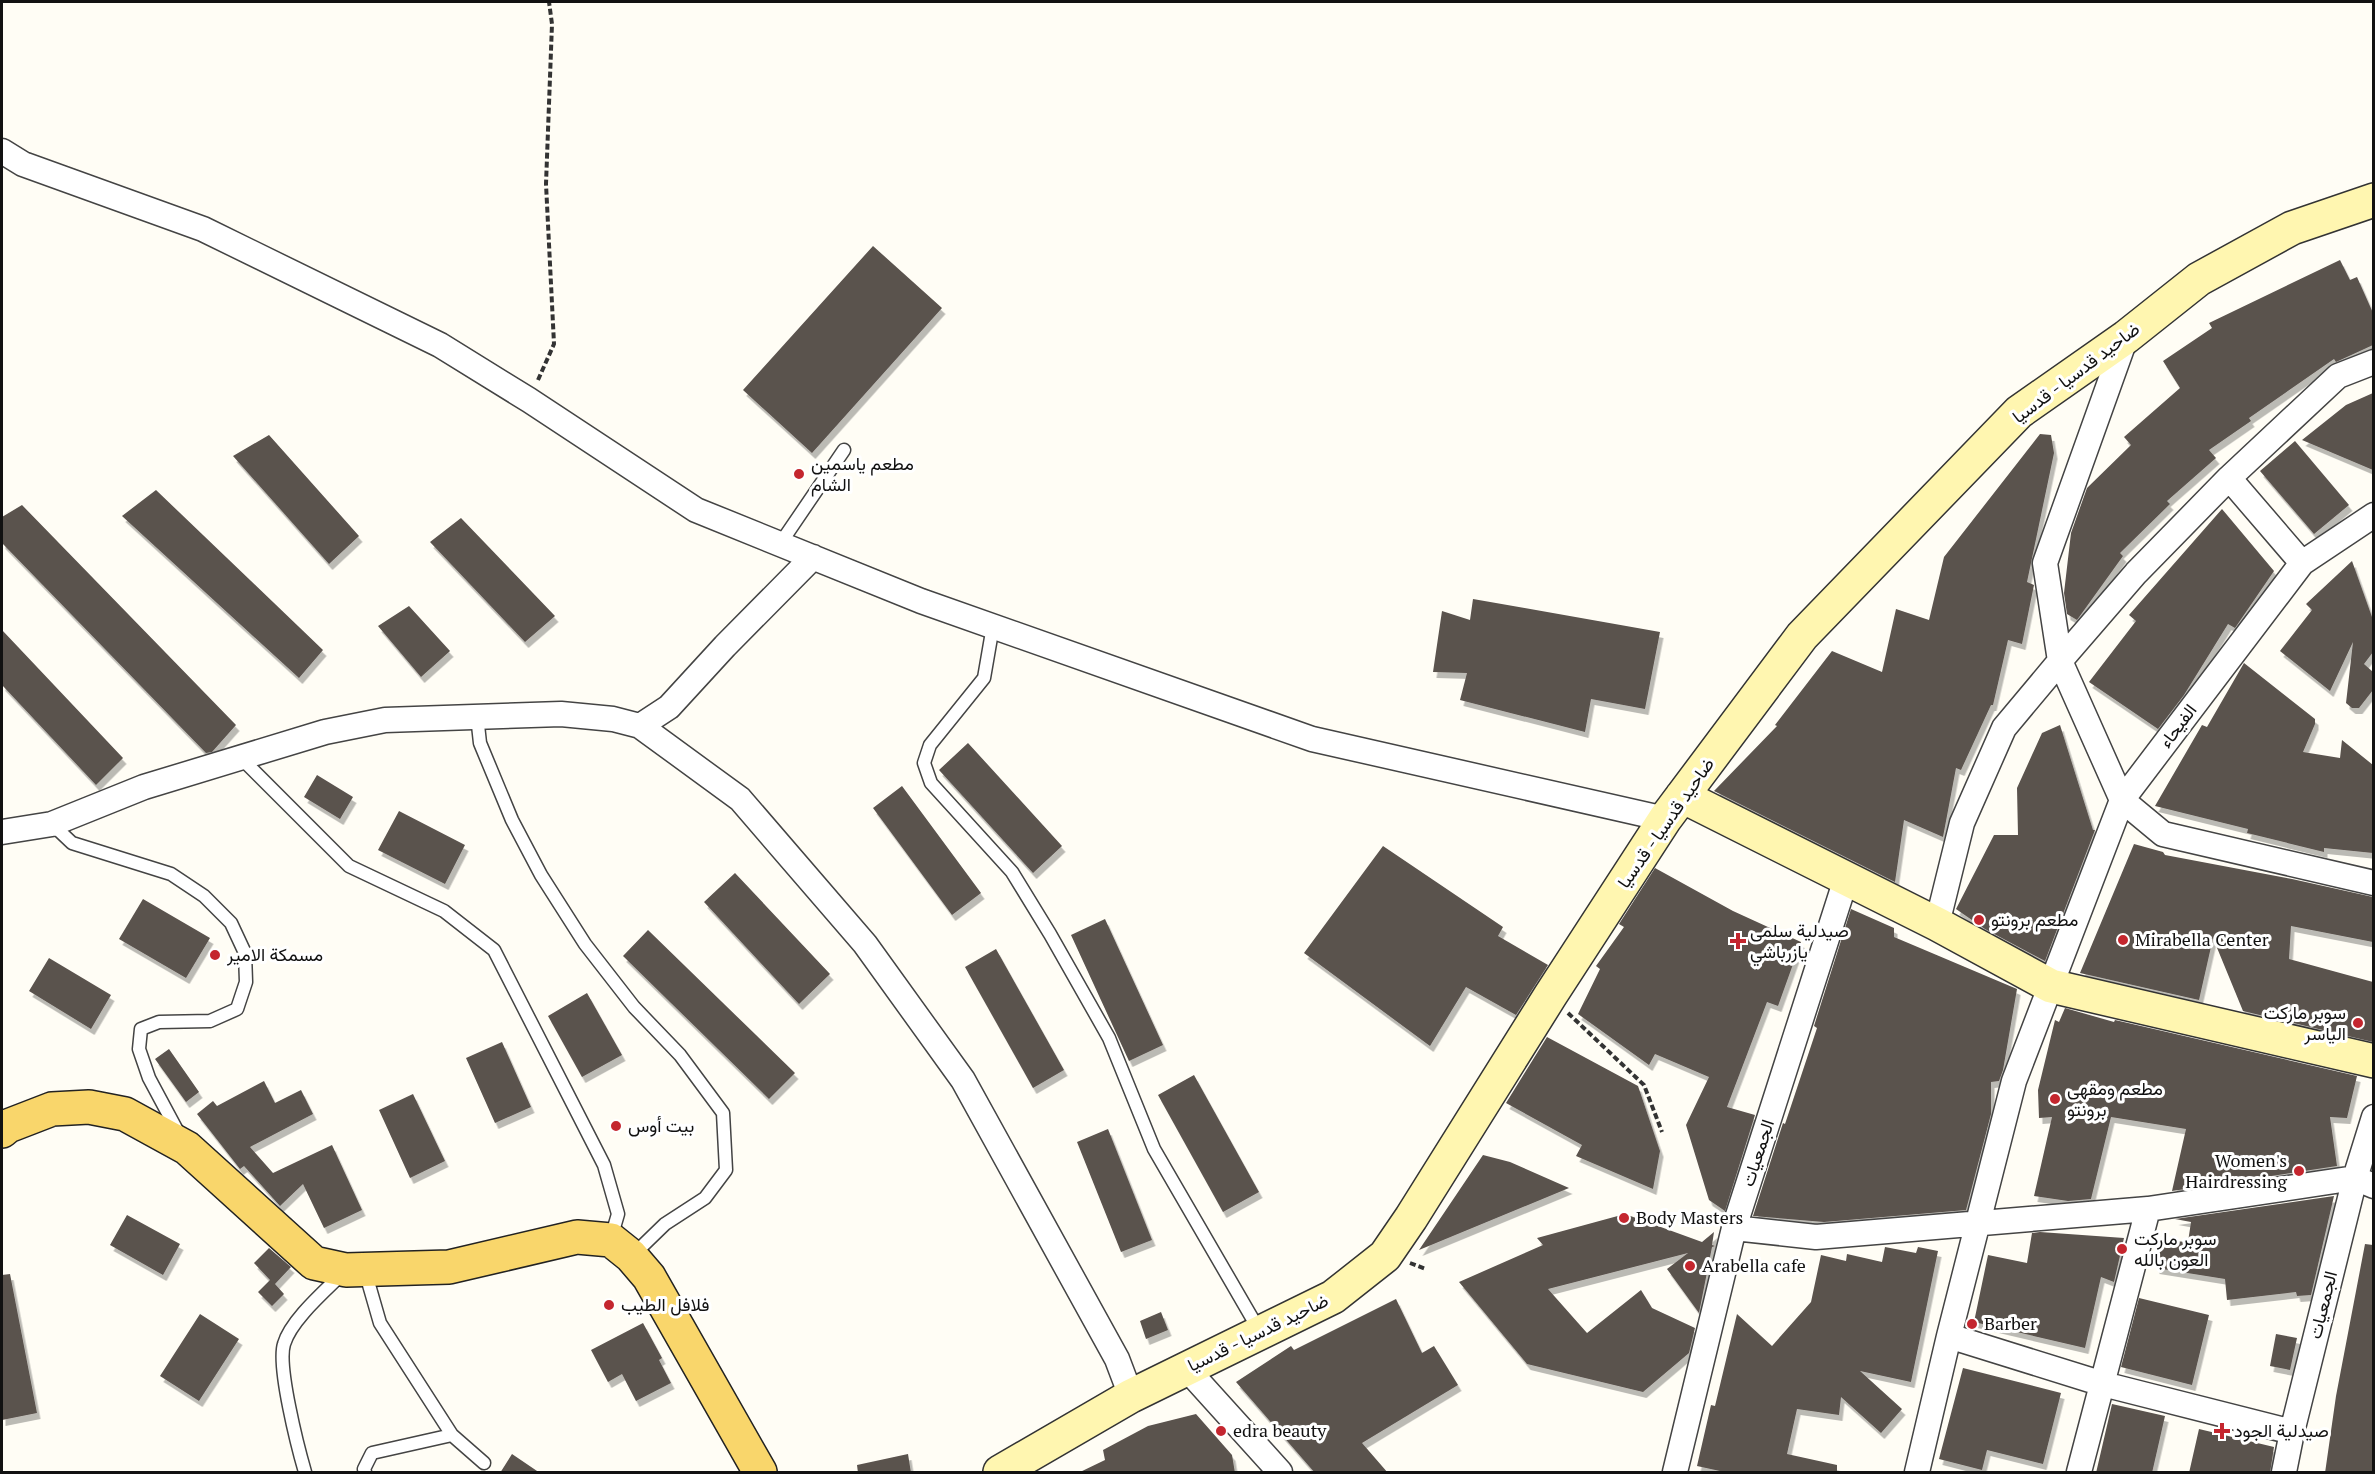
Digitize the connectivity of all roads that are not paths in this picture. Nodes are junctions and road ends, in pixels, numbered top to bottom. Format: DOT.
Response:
graph roads {
  1 [pos="2,151"];
  2 [pos="2373,200"];
  3 [pos="2126,337"];
  4 [pos="2373,362"];
  5 [pos="844,450"];
  6 [pos="2229,478"];
  7 [pos="2373,515"];
  8 [pos="780,544"];
  9 [pos="813,557"];
  10 [pos="2302,563"];
  11 [pos="993,626"];
  12 [pos="2060,661"];
  13 [pos="477,716"];
  14 [pos="640,726"];
  15 [pos="240,757"];
  16 [pos="2122,800"];
  17 [pos="1674,808"];
  18 [pos="52,824"];
  19 [pos="2,832"];
  20 [pos="1846,879"];
  21 [pos="2373,883"];
  22 [pos="1937,924"];
  23 [pos="2051,986"];
  24 [pos="2373,1061"];
  25 [pos="2373,1118"];
  26 [pos="2,1131"];
  27 [pos="187,1148"];
  28 [pos="2364,1182"];
  29 [pos="2148,1209"];
  30 [pos="1979,1223"];
  31 [pos="1734,1228"];
  32 [pos="621,1248"];
  33 [pos="355,1270"];
  34 [pos="1260,1331"];
  35 [pos="1949,1336"];
  36 [pos="1186,1368"];
  37 [pos="2103,1384"];
  38 [pos="1131,1396"];
  39 [pos="2292,1432"];
  40 [pos="452,1435"];
  41 [pos="484,1463"];
  42 [pos="305,1473"];
  43 [pos="365,1473"];
  44 [pos="760,1473"];
  45 [pos="1000,1473"];
  46 [pos="1280,1473"];
  47 [pos="1675,1473"];
  48 [pos="1917,1473"];
  49 [pos="2079,1473"];
  50 [pos="2284,1473"];
  1 -- 8 [label="street"];
  2 -- 3 [label="main road, ضاحيد قدسيا - قدسيا"];
  3 -- 12 [label="street"];
  3 -- 17 [label="main road, ضاحيد قدسيا - قدسيا"];
  4 -- 6 [label="street"];
  5 -- 8 [label="lane"];
  6 -- 10 [label="street"];
  6 -- 12 [label="street"];
  7 -- 10 [label="street, الفيحاء"];
  8 -- 9 [label="street"];
  9 -- 11 [label="street"];
  9 -- 14 [label="street"];
  10 -- 16 [label="street, الفيحاء"];
  11 -- 17 [label="street"];
  11 -- 34 [label="lane"];
  12 -- 16 [label="street"];
  12 -- 22 [label="street"];
  13 -- 14 [label="street"];
  13 -- 15 [label="street"];
  13 -- 32 [label="lane"];
  14 -- 38 [label="street"];
  15 -- 18 [label="street"];
  15 -- 32 [label="lane"];
  16 -- 21 [label="street"];
  16 -- 23 [label="street, الفيحاء"];
  17 -- 20 [label="main road"];
  17 -- 34 [label="main road, ضاحيد قدسيا - قدسيا"];
  18 -- 19 [label="street"];
  18 -- 27 [label="lane"];
  20 -- 22 [label="main road"];
  20 -- 31 [label="street, الجمعيات"];
  22 -- 23 [label="main road"];
  23 -- 24 [label="main road"];
  23 -- 30 [label="street"];
  25 -- 28 [label="street, الجمعيات"];
  26 -- 27 [label="main road"];
  27 -- 33 [label="main road"];
  28 -- 29 [label="street"];
  28 -- 39 [label="street, الجمعيات"];
  29 -- 30 [label="street"];
  29 -- 37 [label="street"];
  30 -- 31 [label="street"];
  30 -- 35 [label="street"];
  31 -- 47 [label="street, الجمعيات"];
  32 -- 33 [label="main road"];
  32 -- 44 [label="main road"];
  33 -- 40 [label="lane"];
  33 -- 42 [label="lane"];
  34 -- 36 [label="main road, ضاحيد قدسيا - قدسيا"];
  35 -- 37 [label="street"];
  35 -- 48 [label="street"];
  36 -- 38 [label="main road, ضاحيد قدسيا - قدسيا"];
  36 -- 46 [label="street"];
  37 -- 39 [label="street"];
  37 -- 49 [label="street"];
  38 -- 45 [label="main road, ضاحيد قدسيا - قدسيا"];
  39 -- 50 [label="street, الجمعيات"];
  40 -- 41 [label="lane"];
  40 -- 43 [label="lane"];
}
